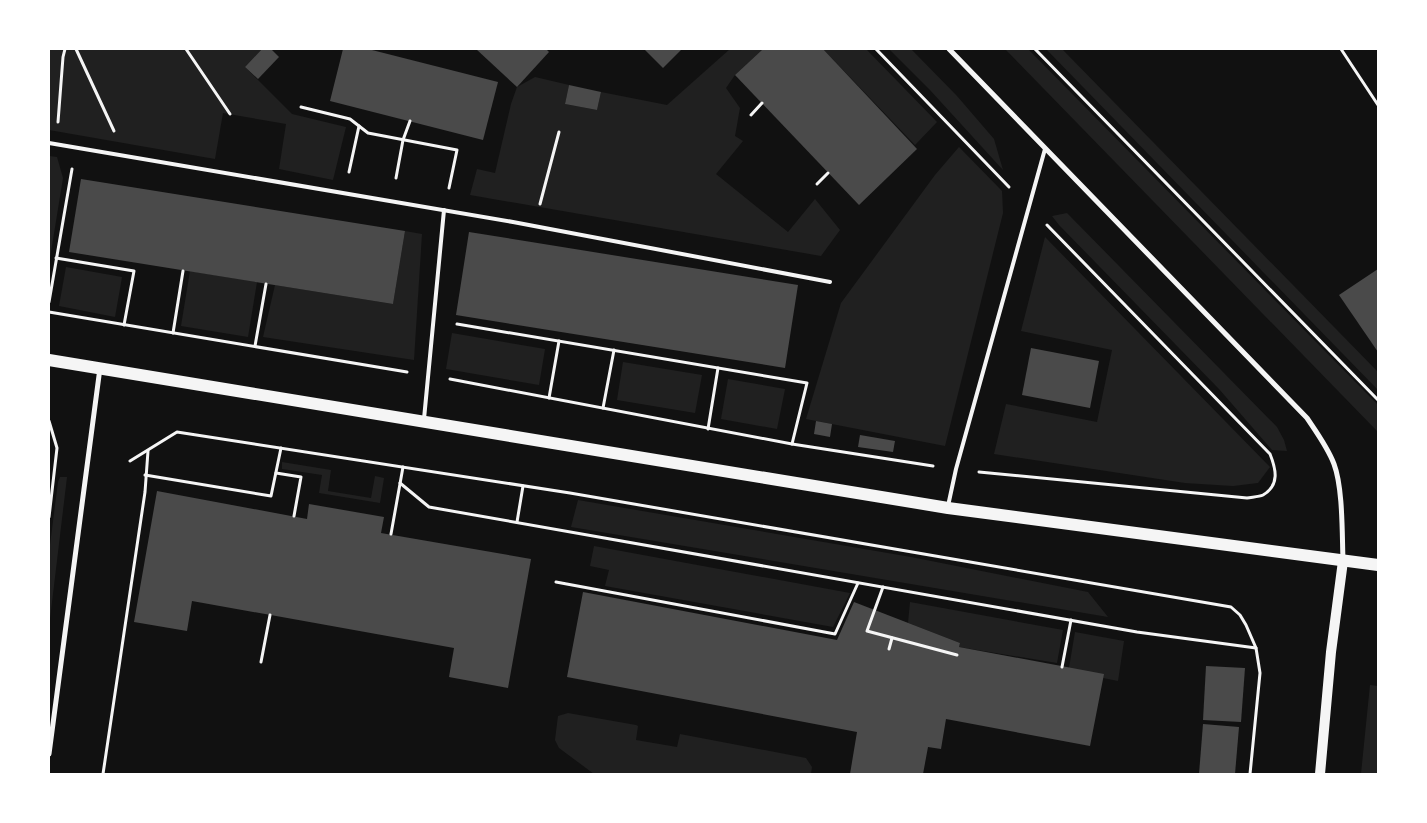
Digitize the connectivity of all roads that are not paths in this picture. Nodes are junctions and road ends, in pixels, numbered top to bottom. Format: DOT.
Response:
graph roads {
  1 [pos="949,49"];
  2 [pos="49,143"];
  3 [pos="1045,149"];
  4 [pos="444,210"];
  5 [pos="830,282"];
  6 [pos="49,360"];
  7 [pos="100,368"];
  8 [pos="424,421"];
  9 [pos="948,508"];
  10 [pos="1343,560"];
  11 [pos="1378,565"];
  12 [pos="49,754"];
  13 [pos="1320,774"];
  1 -- 3 [label="street"];
  2 -- 4 [label="lane"];
  3 -- 9 [label="lane"];
  3 -- 10 [label="street"];
  4 -- 5 [label="lane"];
  4 -- 8 [label="lane"];
  6 -- 7 [label="main road"];
  7 -- 8 [label="main road"];
  7 -- 12 [label="street"];
  8 -- 9 [label="main road"];
  9 -- 10 [label="main road"];
  10 -- 11 [label="main road"];
  10 -- 13 [label="main road"];
}
